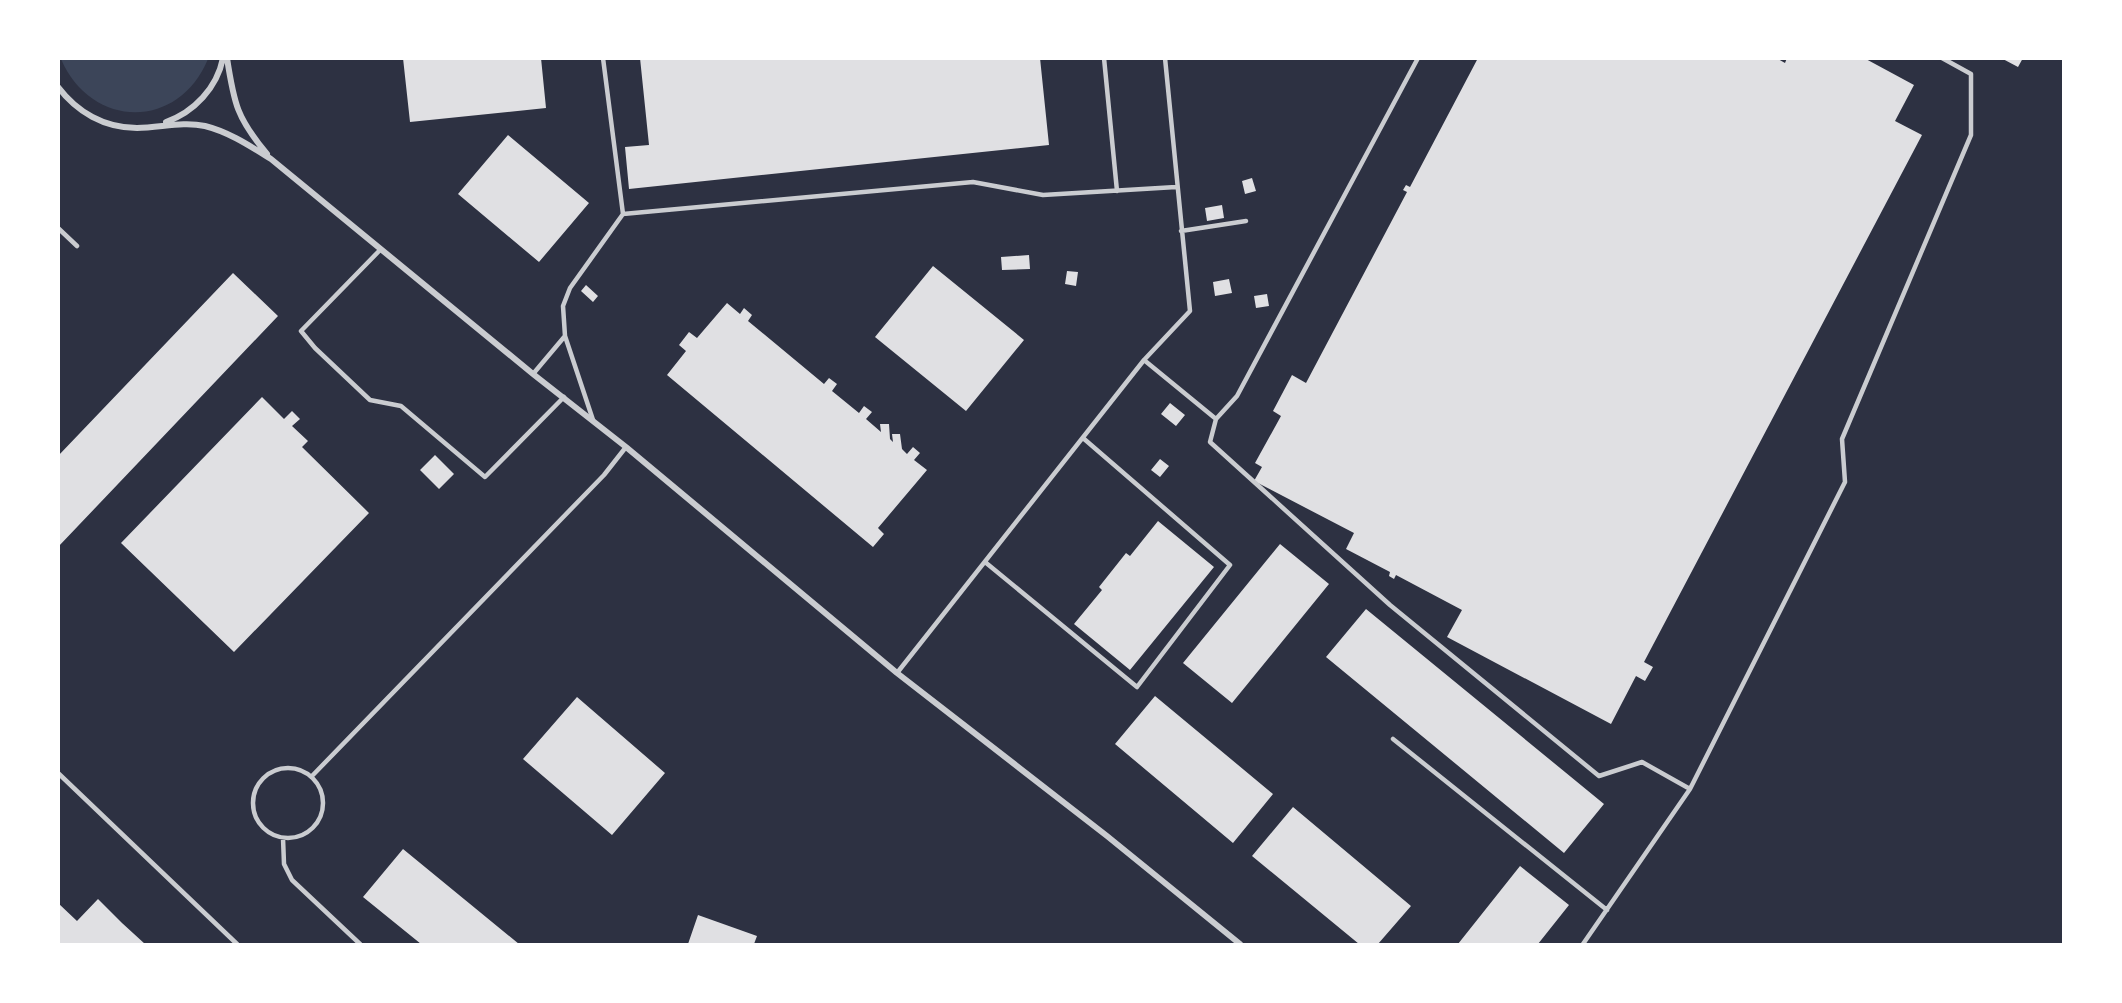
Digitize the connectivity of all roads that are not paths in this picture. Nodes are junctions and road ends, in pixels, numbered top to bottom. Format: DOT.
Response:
graph roads {
  1 [pos="225,58"];
  2 [pos="603,58"];
  3 [pos="1104,58"];
  4 [pos="1165,58"];
  5 [pos="1418,58"];
  6 [pos="1942,58"];
  7 [pos="58,87"];
  8 [pos="157,125"];
  9 [pos="271,159"];
  10 [pos="1176,187"];
  11 [pos="1117,191"];
  12 [pos="623,214"];
  13 [pos="1245,221"];
  14 [pos="58,228"];
  15 [pos="1181,231"];
  16 [pos="77,246"];
  17 [pos="381,249"];
  18 [pos="565,336"];
  19 [pos="1144,360"];
  20 [pos="533,374"];
  21 [pos="564,397"];
  22 [pos="1216,419"];
  23 [pos="593,420"];
  24 [pos="1083,438"];
  25 [pos="626,447"];
  26 [pos="985,562"];
  27 [pos="897,673"];
  28 [pos="1393,739"];
  29 [pos="58,773"];
  30 [pos="312,776"];
  31 [pos="1690,789"];
  32 [pos="283,838"];
  33 [pos="1607,910"];
  34 [pos="237,945"];
  35 [pos="360,945"];
  36 [pos="1240,945"];
  37 [pos="1583,945"];
  1 -- 8 [label="street"];
  1 -- 9 [label="street"];
  2 -- 12 [label="lane"];
  3 -- 11 [label="lane"];
  4 -- 10 [label="lane"];
  5 -- 22 [label="lane"];
  6 -- 31 [label="lane"];
  7 -- 8 [label="street"];
  8 -- 9 [label="street"];
  9 -- 17 [label="street"];
  10 -- 11 [label="lane"];
  10 -- 15 [label="lane"];
  11 -- 12 [label="lane"];
  12 -- 18 [label="lane"];
  13 -- 15 [label="lane"];
  14 -- 16 [label="lane"];
  15 -- 19 [label="lane"];
  17 -- 20 [label="street"];
  17 -- 21 [label="lane"];
  18 -- 20 [label="lane"];
  18 -- 23 [label="lane"];
  19 -- 22 [label="lane"];
  19 -- 24 [label="lane"];
  20 -- 21 [label="street"];
  21 -- 23 [label="street"];
  22 -- 31 [label="lane"];
  23 -- 25 [label="street"];
  24 -- 26 [label="lane"];
  24 -- 26 [label="lane"];
  25 -- 27 [label="street"];
  25 -- 30 [label="lane"];
  26 -- 27 [label="lane"];
  27 -- 36 [label="street"];
  28 -- 33 [label="lane"];
  29 -- 34 [label="lane"];
  30 -- 32 [label="lane"];
  30 -- 32 [label="lane"];
  31 -- 33 [label="lane"];
  32 -- 35 [label="lane"];
  33 -- 37 [label="lane"];
}
